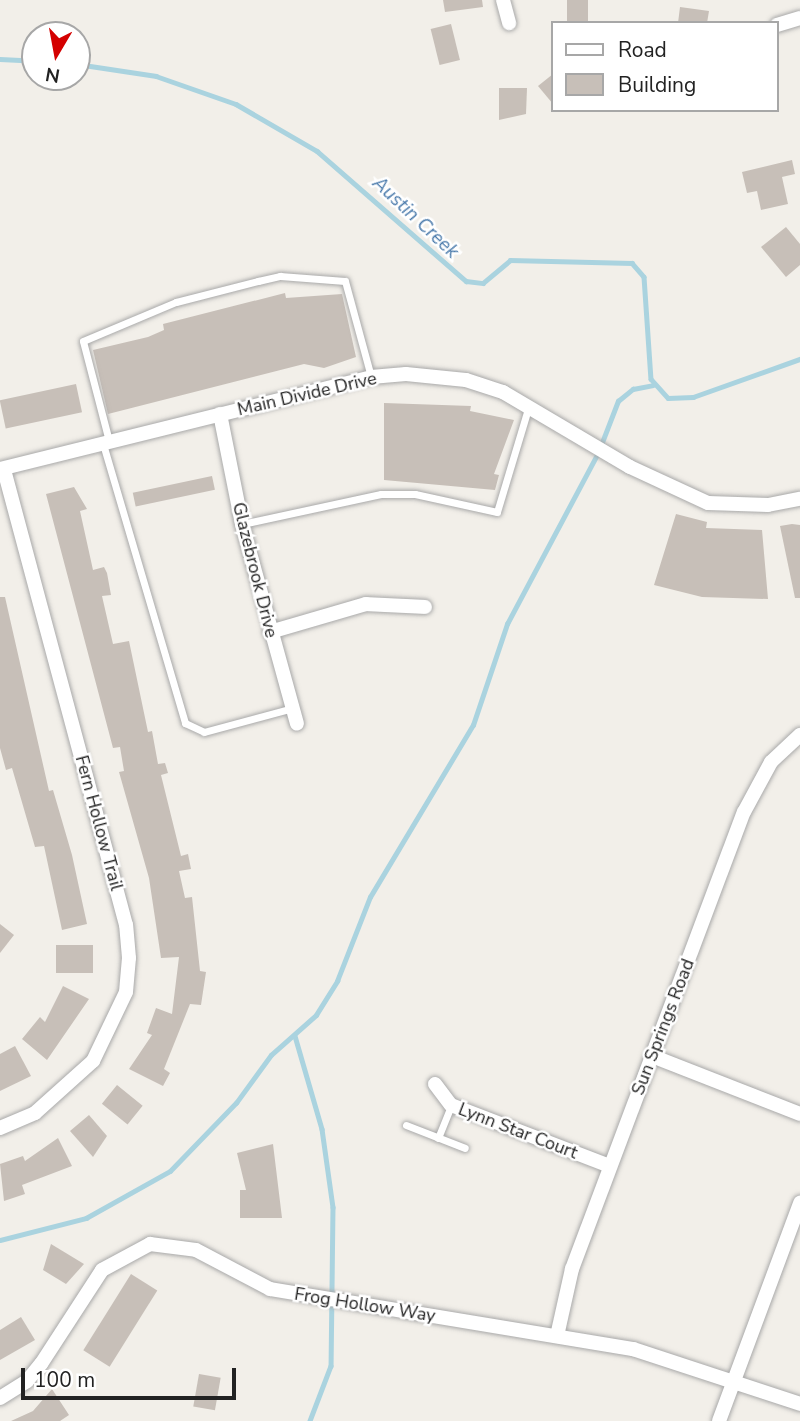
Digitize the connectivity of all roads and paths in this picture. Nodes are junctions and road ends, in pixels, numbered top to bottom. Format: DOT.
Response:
graph roads {
  1 [pos="503,0"];
  2 [pos="800,18"];
  3 [pos="509,23"];
  4 [pos="779,23"];
  5 [pos="371,377"];
  6 [pos="529,404"];
  7 [pos="220,414"];
  8 [pos="106,443"];
  9 [pos="2,469"];
  10 [pos="800,499"];
  11 [pos="242,524"];
  12 [pos="425,607"];
  13 [pos="270,632"];
  14 [pos="293,708"];
  15 [pos="297,724"];
  16 [pos="800,735"];
  17 [pos="652,1056"];
  18 [pos="435,1084"];
  19 [pos="451,1105"];
  20 [pos="800,1114"];
  21 [pos="406,1125"];
  22 [pos="0,1128"];
  23 [pos="438,1138"];
  24 [pos="465,1148"];
  25 [pos="610,1166"];
  26 [pos="800,1203"];
  27 [pos="557,1336"];
  28 [pos="734,1380"];
  29 [pos="0,1398"];
  30 [pos="800,1404"];
  31 [pos="719,1421"];
  1 -- 3 [label="street"];
  2 -- 4 [label="street"];
  5 -- 6 [label="street, Main Divide Drive"];
  5 -- 7 [label="street, Main Divide Drive"];
  5 -- 8 [label="lane"];
  6 -- 10 [label="street, Main Divide Drive"];
  6 -- 11 [label="lane"];
  7 -- 8 [label="street, Main Divide Drive"];
  7 -- 11 [label="street, Glazebrook Drive"];
  8 -- 9 [label="street, Main Divide Drive"];
  8 -- 14 [label="lane"];
  9 -- 22 [label="street, Fern Hollow Trail"];
  11 -- 13 [label="street, Glazebrook Drive"];
  12 -- 13 [label="street"];
  13 -- 14 [label="street, Glazebrook Drive"];
  14 -- 15 [label="street, Glazebrook Drive"];
  16 -- 17 [label="street, Sun Springs Road"];
  17 -- 20 [label="street"];
  17 -- 25 [label="street, Sun Springs Road"];
  18 -- 19 [label="street, Lynn Star Court"];
  19 -- 23 [label="lane"];
  19 -- 25 [label="street, Lynn Star Court"];
  21 -- 23 [label="lane"];
  23 -- 24 [label="lane"];
  25 -- 27 [label="street, Sun Springs Road"];
  26 -- 28 [label="street"];
  27 -- 28 [label="street, Frog Hollow Way"];
  27 -- 29 [label="street, Frog Hollow Way"];
  28 -- 30 [label="street, Frog Hollow Way"];
  28 -- 31 [label="street"];
}
